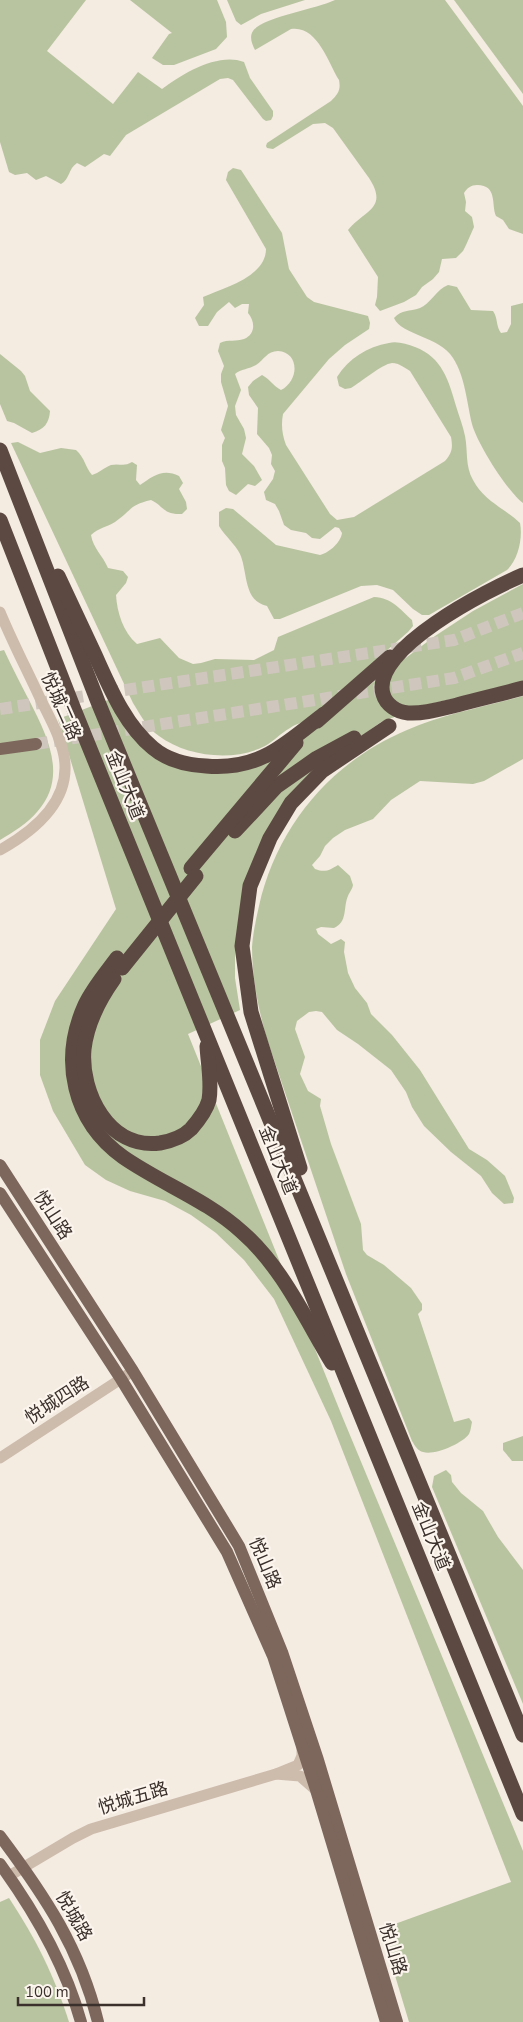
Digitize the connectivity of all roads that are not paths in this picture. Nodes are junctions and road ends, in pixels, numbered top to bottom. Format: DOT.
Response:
graph roads {
  1 [pos="0,450"];
  2 [pos="0,520"];
  3 [pos="30,530"];
  4 [pos="523,574"];
  5 [pos="0,612"];
  6 [pos="411,641"];
  7 [pos="523,688"];
  8 [pos="428,713"];
  9 [pos="324,714"];
  10 [pos="389,726"];
  11 [pos="36,744"];
  12 [pos="0,750"];
  13 [pos="0,850"];
  14 [pos="194,872"];
  15 [pos="120,963"];
  16 [pos="205,1030"];
  17 [pos="0,1165"];
  18 [pos="0,1192"];
  19 [pos="328,1258"];
  20 [pos="133,1371"];
  21 [pos="121,1379"];
  22 [pos="357,1406"];
  23 [pos="0,1458"];
  24 [pos="523,1735"];
  25 [pos="302,1747"];
  26 [pos="276,1774"];
  27 [pos="316,1790"];
  28 [pos="523,1814"];
  29 [pos="0,1836"];
  30 [pos="0,1864"];
  31 [pos="23,1867"];
  32 [pos="9,1876"];
  33 [pos="81,2022"];
  34 [pos="98,2022"];
  35 [pos="386,2022"];
  36 [pos="397,2022"];
  1 -- 3 [label="highway, 金山大道"];
  2 -- 16 [label="highway, 金山大道"];
  3 -- 9 [label="highway"];
  3 -- 19 [label="highway, 金山大道"];
  4 -- 6 [label="highway"];
  5 -- 13 [label="street, 悦城二路"];
  6 -- 8 [label="highway"];
  6 -- 9 [label="highway"];
  7 -- 8 [label="highway"];
  8 -- 10 [label="highway"];
  9 -- 14 [label="highway"];
  10 -- 14 [label="highway"];
  10 -- 19 [label="highway"];
  11 -- 12 [label="main road"];
  14 -- 15 [label="highway"];
  15 -- 16 [label="highway"];
  15 -- 22 [label="highway"];
  16 -- 22 [label="highway, 金山大道"];
  17 -- 20 [label="main road, 悦山路"];
  18 -- 21 [label="main road, 悦山路"];
  19 -- 24 [label="highway, 金山大道"];
  20 -- 21 [label="street, 悦城四路"];
  20 -- 36 [label="main road, 悦山路"];
  21 -- 23 [label="street, 悦城四路"];
  21 -- 25 [label="main road, 悦山路"];
  22 -- 28 [label="highway, 金山大道"];
  25 -- 26 [label="street"];
  25 -- 27 [label="main road, 悦山路"];
  26 -- 27 [label="street"];
  26 -- 31 [label="street, 悦城五路"];
  27 -- 35 [label="main road, 悦山路"];
  29 -- 31 [label="main road, 悦城路"];
  30 -- 32 [label="main road, 悦城路"];
  31 -- 32 [label="street, 悦城五路"];
  31 -- 34 [label="main road, 悦城路"];
  32 -- 33 [label="main road, 悦城路"];
}
